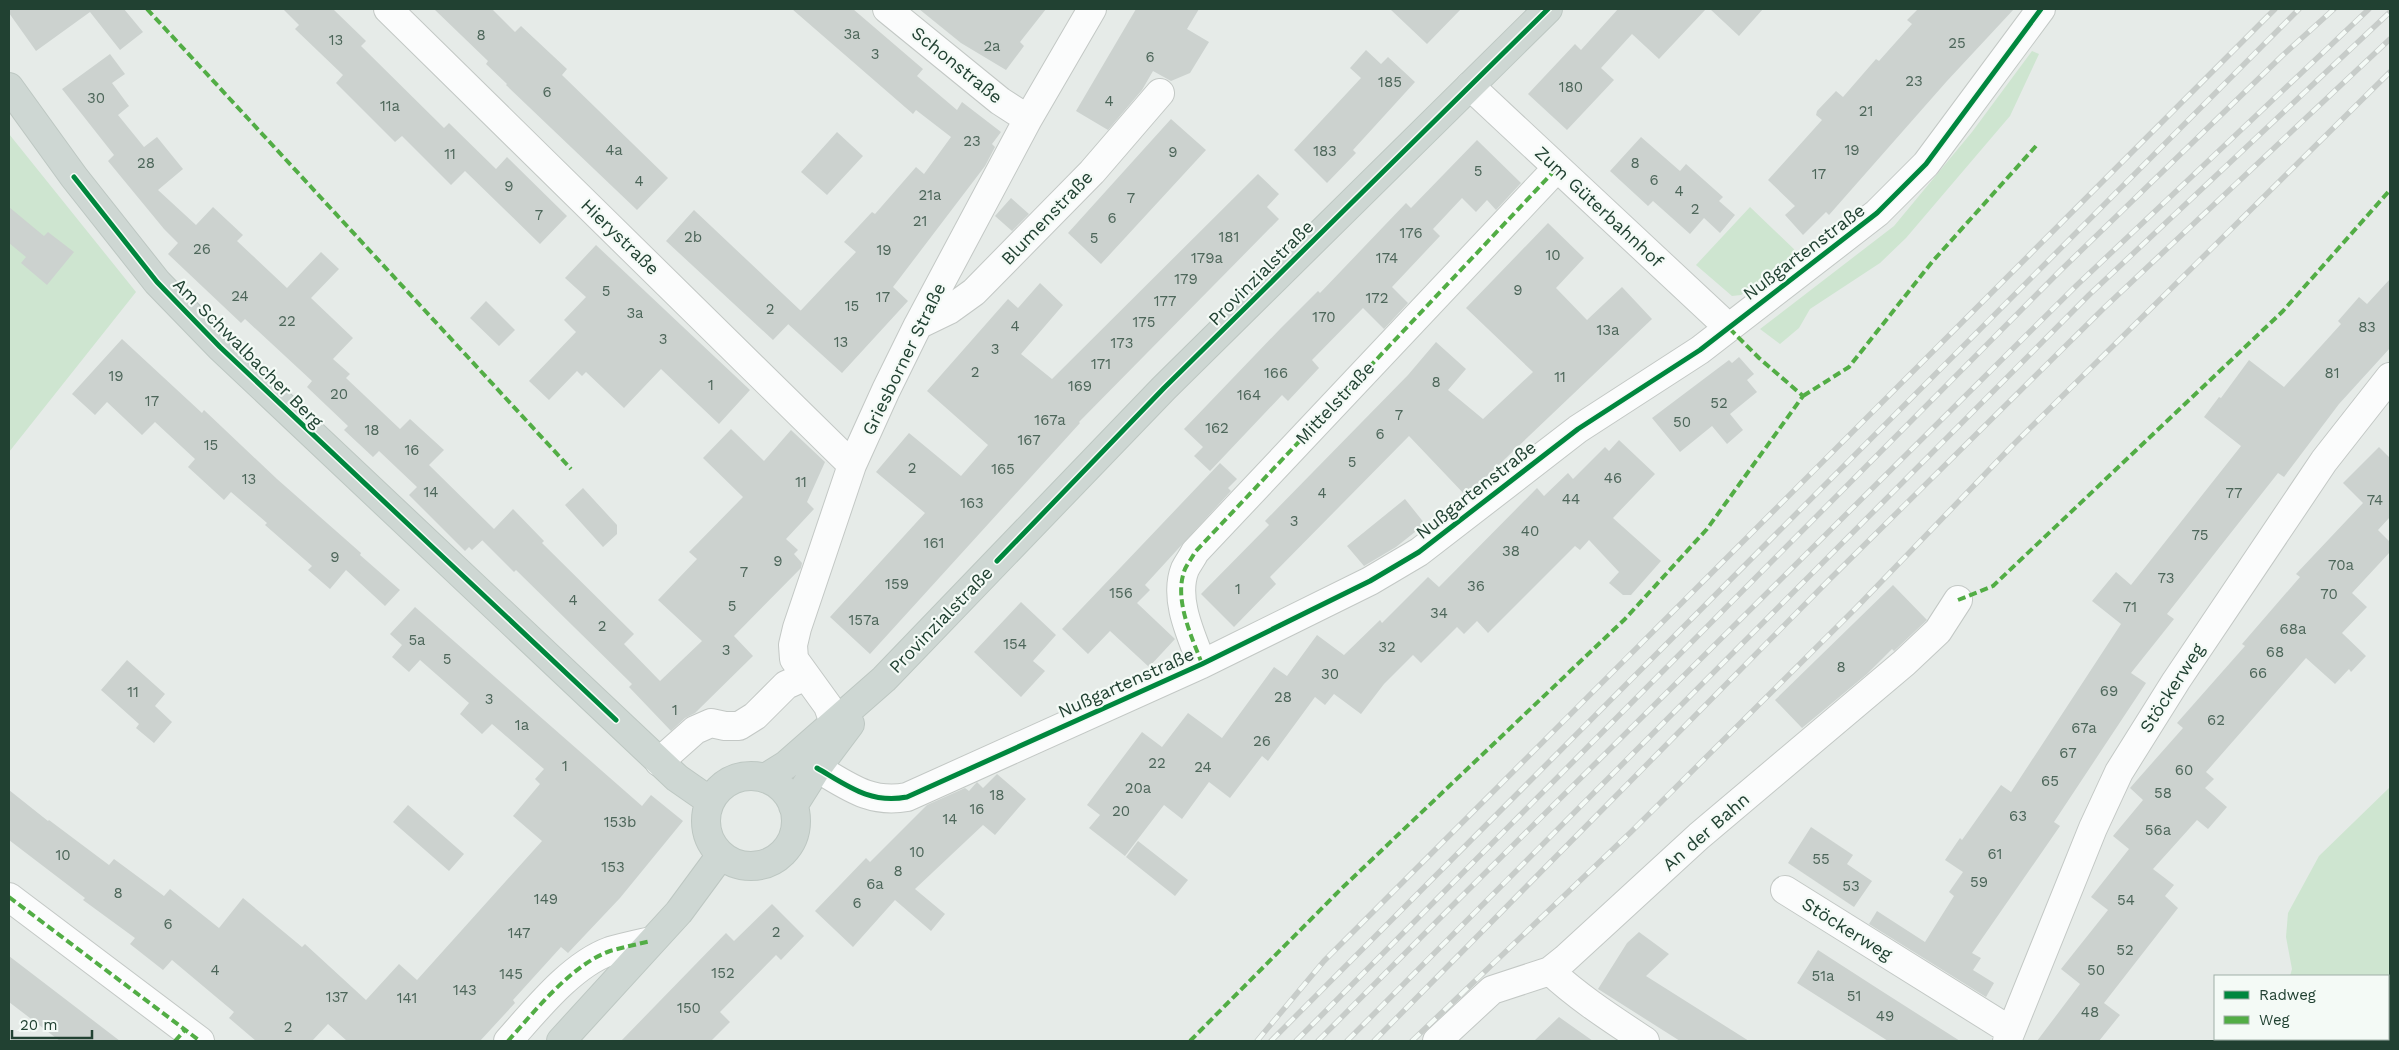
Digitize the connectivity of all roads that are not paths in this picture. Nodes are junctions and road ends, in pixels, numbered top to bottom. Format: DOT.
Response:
graph roads {
  1 [pos="388,9"];
  2 [pos="887,9"];
  3 [pos="1092,9"];
  4 [pos="1548,9"];
  5 [pos="2041,9"];
  6 [pos="1470,86"];
  7 [pos="1160,93"];
  8 [pos="12,99"];
  9 [pos="1028,119"];
  10 [pos="1557,168"];
  11 [pos="918,325"];
  12 [pos="1728,327"];
  13 [pos="2390,378"];
  14 [pos="852,465"];
  15 [pos="1958,600"];
  16 [pos="1202,664"];
  17 [pos="802,672"];
  18 [pos="884,679"];
  19 [pos="834,723"];
  20 [pos="660,762"];
  21 [pos="817,768"];
  22 [pos="765,778"];
  23 [pos="710,801"];
  24 [pos="794,806"];
  25 [pos="721,855"];
  26 [pos="1786,890"];
  27 [pos="9,897"];
  28 [pos="651,941"];
  29 [pos="1550,971"];
  30 [pos="2009,1036"];
  31 [pos="186,1038"];
  32 [pos="508,1041"];
  33 [pos="561,1041"];
  34 [pos="1437,1041"];
  35 [pos="1645,1041"];
  1 -- 14 [label="street, Hierystraße"];
  2 -- 9 [label="street, Schonstraße"];
  3 -- 9 [label="street, Griesborner Straße"];
  4 -- 6 [label="main road, Provinzialstraße"];
  5 -- 12 [label="street, Nußgartenstraße"];
  6 -- 10 [label="street, Zum Güterbahnhof"];
  6 -- 18 [label="main road, Provinzialstraße"];
  7 -- 11 [label="street, Blumenstraße"];
  8 -- 20 [label="main road, Am Schwalbacher Berg"];
  9 -- 11 [label="street, Griesborner Straße"];
  10 -- 12 [label="street, Zum Güterbahnhof"];
  10 -- 16 [label="street, Mittelstraße"];
  11 -- 14 [label="street, Griesborner Straße"];
  12 -- 16 [label="street, Nußgartenstraße"];
  13 -- 30 [label="street, Stöckerweg"];
  14 -- 17 [label="street, Griesborner Straße"];
  15 -- 29 [label="street, An der Bahn"];
  16 -- 21 [label="street, Nußgartenstraße"];
  17 -- 19 [label="street, Griesborner Straße"];
  17 -- 20 [label="street"];
  18 -- 19 [label="main road, Provinzialstraße"];
  18 -- 21 [label="main road, Provinzialstraße"];
  19 -- 22 [label="main road, Provinzialstraße"];
  20 -- 23 [label="main road, Am Schwalbacher Berg"];
  21 -- 24 [label="main road, Provinzialstraße"];
  22 -- 23 [label="main road"];
  22 -- 24 [label="main road"];
  23 -- 25 [label="main road"];
  24 -- 25 [label="main road"];
  25 -- 28 [label="main road"];
  26 -- 30 [label="street, Stöckerweg"];
  27 -- 31 [label="street"];
  28 -- 32 [label="street"];
  28 -- 33 [label="main road"];
  29 -- 34 [label="street, An der Bahn"];
  29 -- 35 [label="street"];
}
